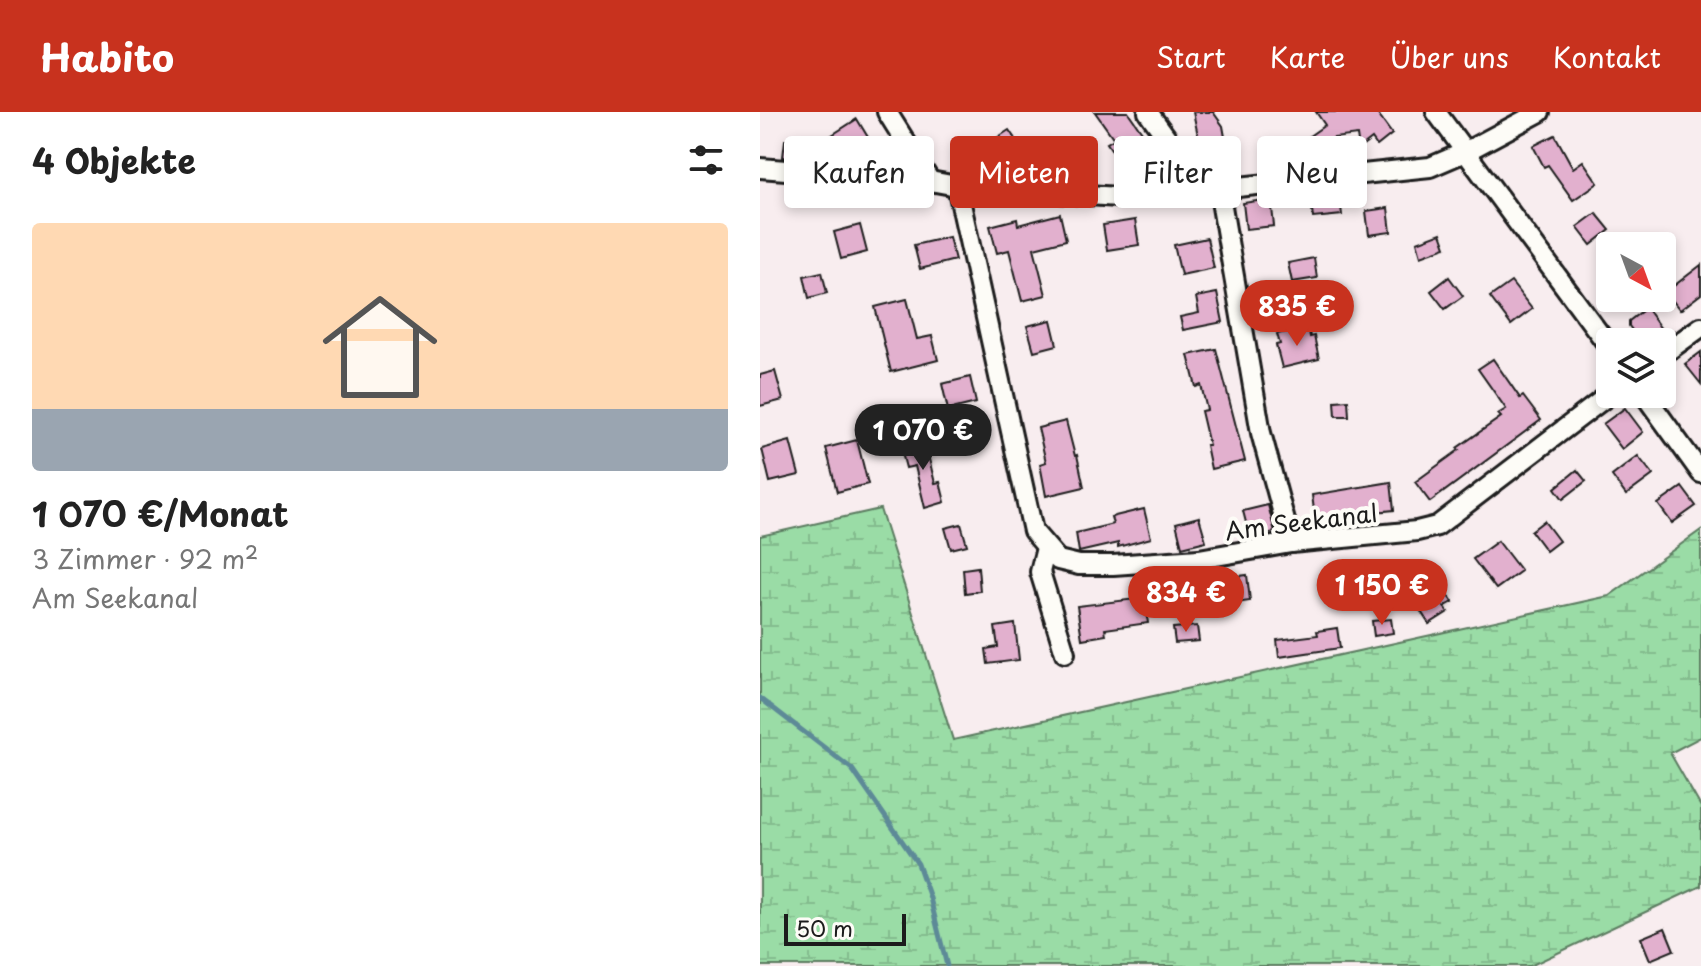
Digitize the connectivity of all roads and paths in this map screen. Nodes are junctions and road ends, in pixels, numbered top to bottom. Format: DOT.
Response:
graph roads {
  1 [pos="887,112"];
  2 [pos="1148,112"];
  3 [pos="1436,112"];
  4 [pos="1540,112"];
  5 [pos="902,136"];
  6 [pos="1168,136"];
  7 [pos="1465,152"];
  8 [pos="760,168"];
  9 [pos="784,170"];
  10 [pos="1241,185"];
  11 [pos="962,208"];
  12 [pos="1215,208"];
  13 [pos="1701,327"];
  14 [pos="1596,329"];
  15 [pos="1676,345"];
  16 [pos="1596,405"];
  17 [pos="1654,408"];
  18 [pos="1701,473"];
  19 [pos="1291,543"];
  20 [pos="1046,548"];
  21 [pos="1065,653"];
  1 -- 5 [label="street"];
  2 -- 6 [label="street"];
  3 -- 7 [label="street"];
  4 -- 7 [label="street"];
  7 -- 10 [label="street"];
  7 -- 14 [label="street"];
  8 -- 9 [label="street"];
  11 -- 20 [label="street"];
  12 -- 19 [label="street"];
  13 -- 15 [label="street"];
  16 -- 19 [label="street, Am Seekanal"];
  17 -- 18 [label="street"];
  19 -- 20 [label="street, Am Seekanal"];
  20 -- 21 [label="street"];
}
